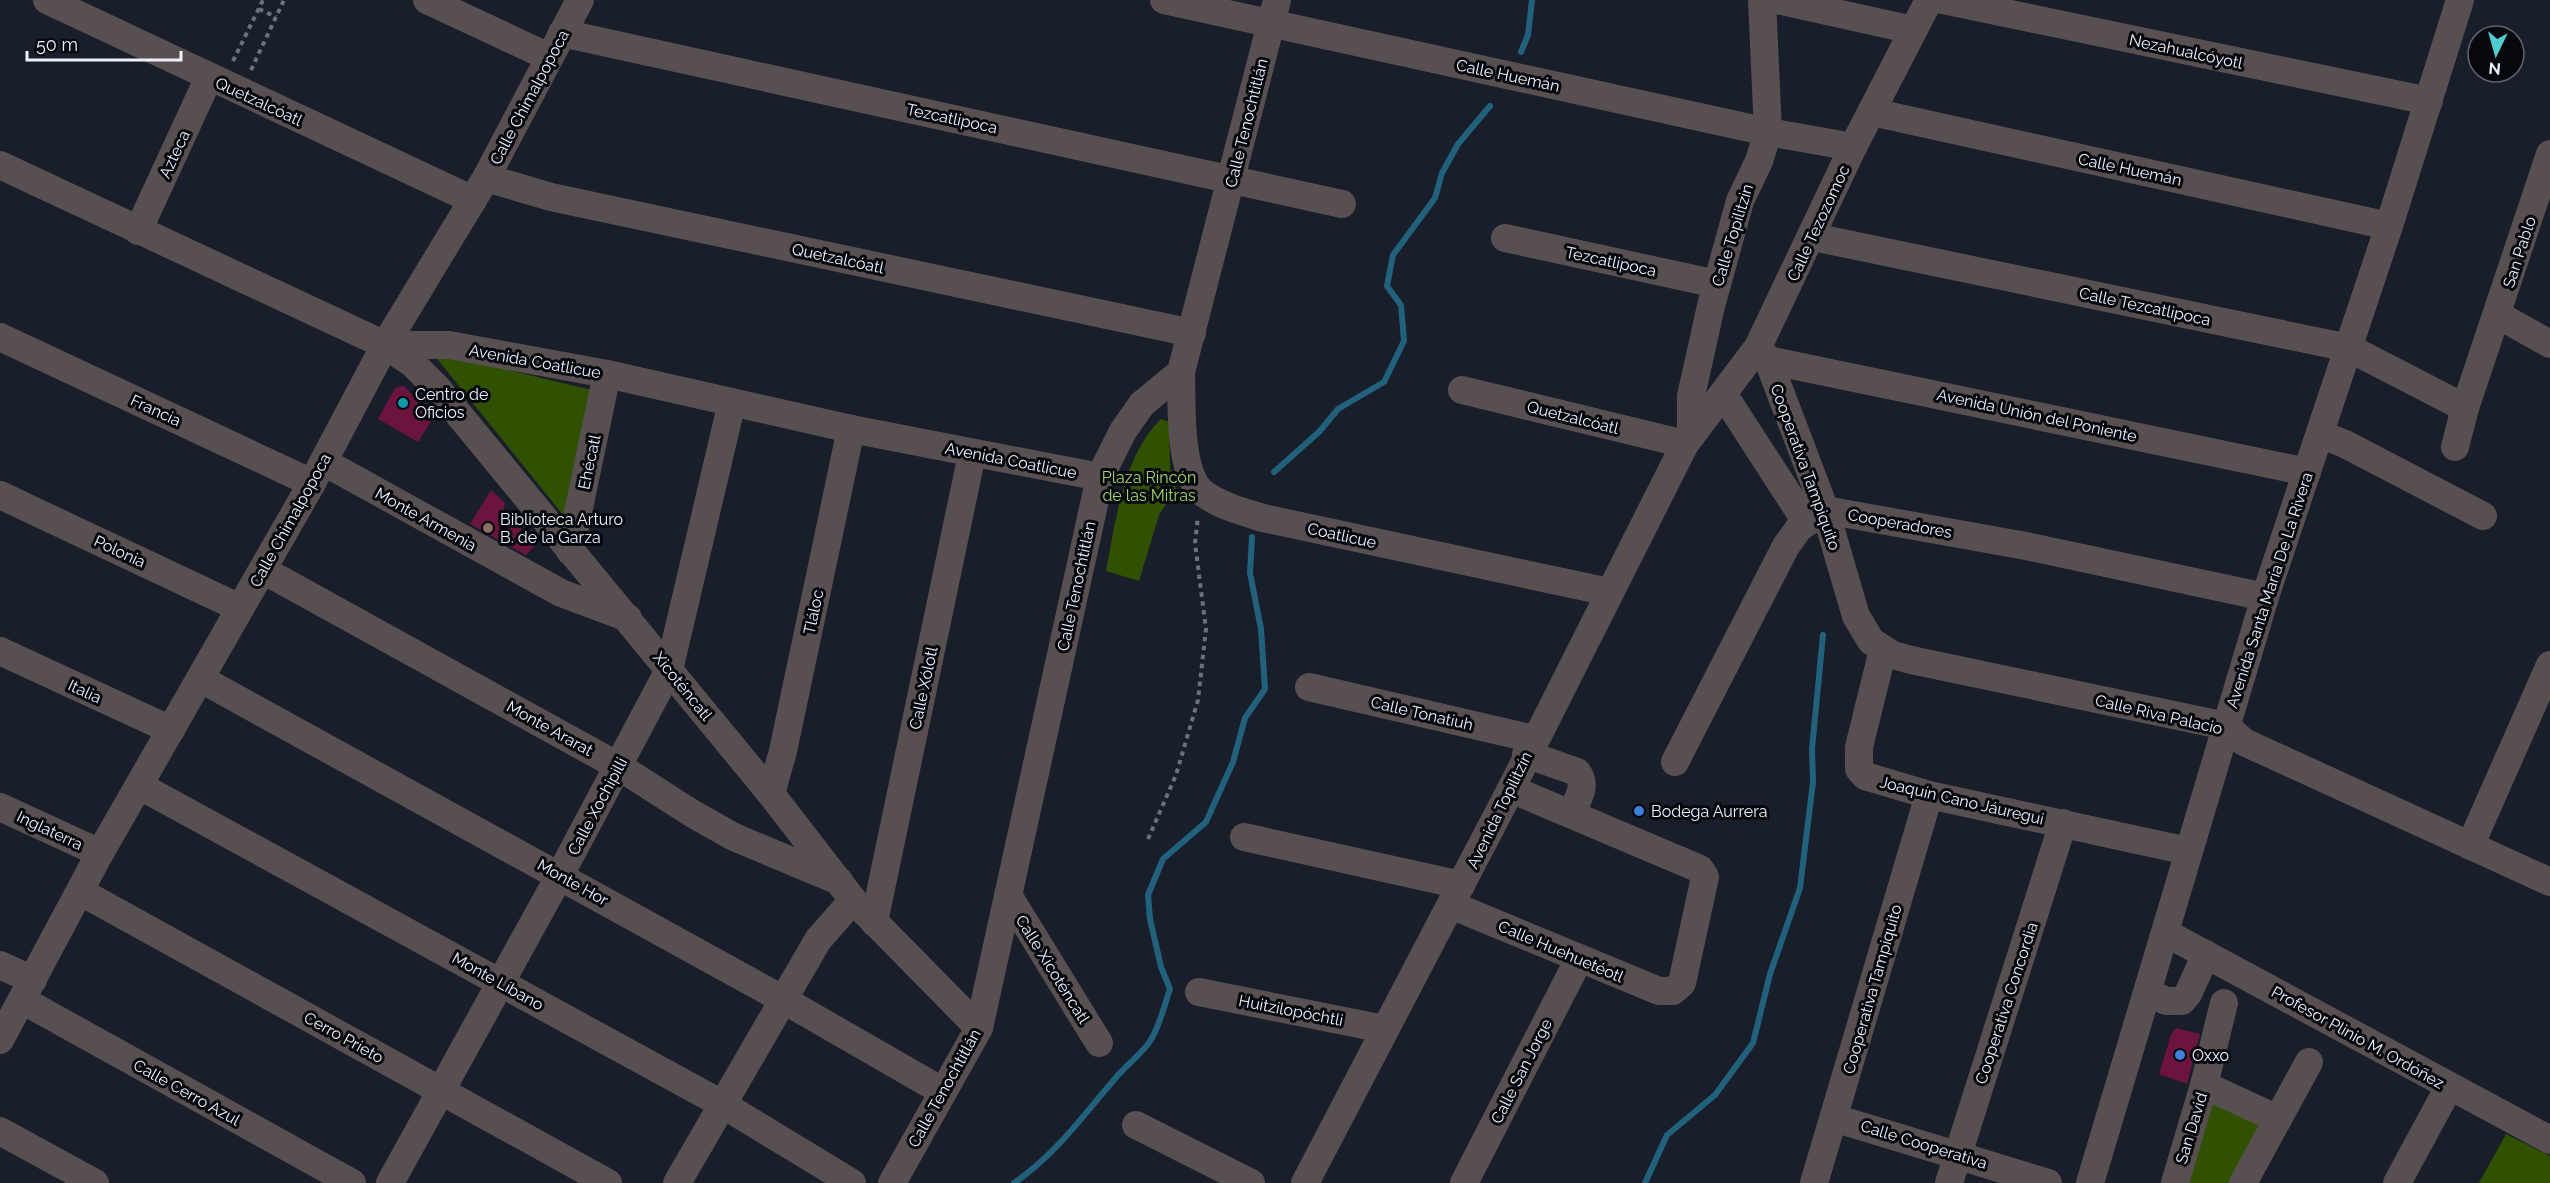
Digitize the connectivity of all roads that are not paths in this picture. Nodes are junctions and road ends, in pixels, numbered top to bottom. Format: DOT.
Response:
graph roads {
  1 [pos="47,0"];
  2 [pos="428,0"];
  3 [pos="580,0"];
  4 [pos="1164,0"];
  5 [pos="1762,0"];
  6 [pos="1776,0"];
  7 [pos="1929,0"];
  8 [pos="1943,0"];
  9 [pos="2460,0"];
  10 [pos="1274,12"];
  11 [pos="1913,30"];
  12 [pos="555,45"];
  13 [pos="224,84"];
  14 [pos="2429,101"];
  15 [pos="1872,112"];
  16 [pos="1768,132"];
  17 [pos="1853,147"];
  18 [pos="2550,154"];
  19 [pos="0,165"];
  20 [pos="1232,179"];
  21 [pos="479,189"];
  22 [pos="1342,204"];
  23 [pos="2389,226"];
  24 [pos="138,231"];
  25 [pos="1813,237"];
  26 [pos="1505,238"];
  27 [pos="1718,284"];
  28 [pos="2498,315"];
  29 [pos="1192,333"];
  30 [pos="0,337"];
  31 [pos="2550,344"];
  32 [pos="385,345"];
  33 [pos="2349,348"];
  34 [pos="1763,353"];
  35 [pos="1181,372"];
  36 [pos="607,374"];
  37 [pos="1462,390"];
  38 [pos="1724,395"];
  39 [pos="732,402"];
  40 [pos="2465,408"];
  41 [pos="851,429"];
  42 [pos="2320,434"];
  43 [pos="1688,440"];
  44 [pos="2455,447"];
  45 [pos="972,454"];
  46 [pos="2307,472"];
  47 [pos="318,473"];
  48 [pos="1100,477"];
  49 [pos="0,495"];
  50 [pos="1816,516"];
  51 [pos="2483,516"];
  52 [pos="570,551"];
  53 [pos="263,570"];
  54 [pos="1609,592"];
  55 [pos="2265,597"];
  56 [pos="240,608"];
  57 [pos="628,618"];
  58 [pos="1883,650"];
  59 [pos="0,651"];
  60 [pos="2550,665"];
  61 [pos="669,669"];
  62 [pos="201,679"];
  63 [pos="1309,687"];
  64 [pos="2226,726"];
  65 [pos="171,730"];
  66 [pos="1530,747"];
  67 [pos="1675,762"];
  68 [pos="618,766"];
  69 [pos="140,786"];
  70 [pos="1511,789"];
  71 [pos="771,794"];
  72 [pos="1929,795"];
  73 [pos="0,807"];
  74 [pos="1571,814"];
  75 [pos="2063,823"];
  76 [pos="1244,837"];
  77 [pos="2470,846"];
  78 [pos="2188,851"];
  79 [pos="100,853"];
  80 [pos="560,875"];
  81 [pos="2550,882"];
  82 [pos="846,890"];
  83 [pos="81,892"];
  84 [pos="1008,895"];
  85 [pos="1456,895"];
  86 [pos="874,922"];
  87 [pos="2166,933"];
  88 [pos="2206,954"];
  89 [pos="1579,959"];
  90 [pos="0,965"];
  91 [pos="499,982"];
  92 [pos="27,990"];
  93 [pos="1199,992"];
  94 [pos="2148,992"];
  95 [pos="782,999"];
  96 [pos="2224,1003"];
  97 [pos="978,1028"];
  98 [pos="1384,1029"];
  99 [pos="0,1040"];
  100 [pos="1099,1043"];
  101 [pos="2309,1062"];
  102 [pos="2204,1085"];
  103 [pos="2449,1087"];
  104 [pos="441,1091"];
  105 [pos="942,1091"];
  106 [pos="722,1104"];
  107 [pos="1834,1118"];
  108 [pos="2278,1119"];
  109 [pos="1136,1125"];
  110 [pos="0,1131"];
  111 [pos="2550,1140"];
  112 [pos="1958,1153"];
  113 [pos="825,1175"];
  114 [pos="94,1183"];
  115 [pos="352,1183"];
  116 [pos="390,1183"];
  117 [pos="608,1183"];
  118 [pos="677,1183"];
  119 [pos="852,1183"];
  120 [pos="892,1183"];
  121 [pos="1251,1183"];
  122 [pos="1305,1183"];
  123 [pos="1464,1183"];
  124 [pos="1814,1183"];
  125 [pos="1949,1183"];
  126 [pos="2048,1183"];
  127 [pos="2090,1183"];
  128 [pos="2175,1183"];
  129 [pos="2243,1183"];
  130 [pos="2397,1183"];
  1 -- 13 [label="street, Quetzalcóatl"];
  2 -- 12 [label="street, Tezcatlipoca"];
  3 -- 12 [label="street, Calle Chimalpopoca"];
  4 -- 10 [label="street, Calle Huemán"];
  5 -- 16 [label="street, Calle Topilitzin"];
  6 -- 11 [label="street"];
  7 -- 11 [label="street, Calle Tezozomoc"];
  8 -- 14 [label="street, Nezahualcóyotl"];
  9 -- 14 [label="street, Avenida Santa María De La Rivera"];
  10 -- 16 [label="street, Calle Huemán"];
  10 -- 20 [label="street, Calle Tenochtitlán"];
  11 -- 15 [label="street, Calle Tezozomoc"];
  12 -- 20 [label="street, Tezcatlipoca"];
  12 -- 21 [label="street, Calle Chimalpopoca"];
  13 -- 21 [label="street, Quetzalcóatl"];
  13 -- 24 [label="street, Azteca"];
  14 -- 23 [label="street, Avenida Santa María De La Rivera"];
  15 -- 17 [label="street, Calle Tezozomoc"];
  15 -- 23 [label="street, Calle Huemán"];
  16 -- 17 [label="street, Calle Huemán"];
  16 -- 27 [label="street, Calle Topilitzin"];
  17 -- 25 [label="street, Calle Tezozomoc"];
  18 -- 28 [label="street, San Pablo"];
  19 -- 24 [label="street, Avenida Coatlicue"];
  20 -- 22 [label="street, Tezcatlipoca"];
  20 -- 29 [label="street, Calle Tenochtitlán"];
  21 -- 29 [label="street, Quetzalcóatl"];
  21 -- 32 [label="street, Calle Chimalpopoca"];
  23 -- 33 [label="street, Avenida Santa María De La Rivera"];
  24 -- 32 [label="street, Avenida Coatlicue"];
  25 -- 33 [label="street, Calle Tezcatlipoca"];
  25 -- 34 [label="street, Calle Tezozomoc"];
  26 -- 27 [label="street, Tezcatlipoca"];
  27 -- 43 [label="street, Calle Topilitzin"];
  28 -- 31 [label="street"];
  28 -- 40 [label="street, San Pablo"];
  29 -- 35 [label="street, Calle Tenochtitlán"];
  30 -- 47 [label="street, Francia"];
  32 -- 36 [label="street, Avenida Coatlicue"];
  32 -- 47 [label="street, Calle Chimalpopoca"];
  32 -- 52 [label="street, Xicoténcatl"];
  33 -- 40 [label="street, Calle Tezcatlipoca"];
  33 -- 42 [label="street, Avenida Santa María De La Rivera"];
  34 -- 38 [label="street, Calle Tezozomoc"];
  34 -- 46 [label="street, Avenida Unión del Poniente"];
  34 -- 50 [label="street, Cooperativa Tampiquito"];
  35 -- 48 [label="street, Calle Tenochtitlán"];
  35 -- 54 [label="street, Coatlicue"];
  36 -- 39 [label="street, Avenida Coatlicue"];
  36 -- 52 [label="street, Ehécatl"];
  37 -- 43 [label="street, Quetzalcóatl"];
  38 -- 43 [label="street, Calle Tezozomoc"];
  38 -- 50 [label="street, Cooperativa Tampiquito"];
  39 -- 41 [label="street, Avenida Coatlicue"];
  39 -- 61 [label="street, Calle Xochipilli"];
  40 -- 44 [label="street, San Pablo"];
  41 -- 45 [label="street, Avenida Coatlicue"];
  41 -- 71 [label="street, Tláloc"];
  42 -- 46 [label="street, Avenida Santa María De La Rivera"];
  42 -- 51 [label="street"];
  43 -- 54 [label="street, Avenida Topilitzín"];
  45 -- 48 [label="street, Avenida Coatlicue"];
  45 -- 86 [label="street, Calle Xólotl"];
  46 -- 55 [label="street, Avenida Santa María De La Rivera"];
  47 -- 53 [label="street, Calle Chimalpopoca"];
  47 -- 57 [label="street, Monte Armenia"];
  48 -- 84 [label="street, Calle Tenochtitlán"];
  49 -- 56 [label="street, Polonia"];
  50 -- 55 [label="street, Cooperadores"];
  50 -- 58 [label="street, Cooperativa Tampiquito"];
  50 -- 67 [label="street"];
  52 -- 57 [label="street, Xicoténcatl"];
  53 -- 56 [label="street, Calle Chimalpopoca"];
  53 -- 68 [label="street, Monte Ararat"];
  54 -- 66 [label="street, Avenida Topilitzín"];
  55 -- 64 [label="street, Avenida Santa María De La Rivera"];
  56 -- 62 [label="street, Calle Chimalpopoca"];
  57 -- 61 [label="street, Xicoténcatl"];
  58 -- 64 [label="street, Calle Riva Palacio"];
  58 -- 72 [label="street, Joaquín Cano Jáuregui"];
  59 -- 65 [label="street, Italia"];
  60 -- 77 [label="street"];
  61 -- 68 [label="street, Calle Xochipilli"];
  61 -- 71 [label="street, Xicoténcatl"];
  62 -- 65 [label="street, Calle Chimalpopoca"];
  62 -- 80 [label="street, Monte Hor"];
  63 -- 66 [label="street, Calle Tonatiuh"];
  64 -- 77 [label="street, Calle Riva Palacio"];
  64 -- 78 [label="street, Avenida Santa María De La Rivera"];
  65 -- 69 [label="street, Calle Chimalpopoca"];
  66 -- 70 [label="street, Avenida Topilitzín"];
  66 -- 74 [label="street, Calle Tonatiuh"];
  68 -- 80 [label="street, Calle Xochipilli"];
  68 -- 82 [label="street, Monte Ararat"];
  69 -- 79 [label="street, Calle Chimalpopoca"];
  69 -- 91 [label="street, Monte Líbano"];
  70 -- 74 [label="street"];
  70 -- 85 [label="street, Avenida Topilitzín"];
  71 -- 82 [label="street, Xicoténcatl"];
  72 -- 75 [label="street, Joaquín Cano Jáuregui"];
  72 -- 107 [label="street, Cooperativa Tampiquito"];
  73 -- 79 [label="street, Inglaterra"];
  74 -- 89 [label="street, Calle Huehuetéotl"];
  75 -- 78 [label="street, Joaquín Cano Jáuregui"];
  75 -- 112 [label="street, Cooperativa Concordia"];
  76 -- 85 [label="street, Calle Huehuetéotl"];
  77 -- 81 [label="street, Calle Riva Palacio"];
  78 -- 87 [label="street, Avenida Santa María De La Rivera"];
  79 -- 83 [label="street, Calle Chimalpopoca"];
  80 -- 91 [label="street, Calle Xochipilli"];
  80 -- 95 [label="street, Monte Hor"];
  82 -- 86 [label="street, Xicoténcatl"];
  82 -- 95 [label="street"];
  83 -- 92 [label="street, Calle Chimalpopoca"];
  83 -- 104 [label="street, Cerro Prieto"];
  84 -- 97 [label="street, Calle Tenochtitlán"];
  84 -- 100 [label="street, Calle Xicoténcatl"];
  85 -- 89 [label="street, Calle Huehuetéotl"];
  85 -- 98 [label="street, Avenida Topilitzín"];
  86 -- 97 [label="street, Xicoténcatl"];
  87 -- 88 [label="street, Profesor Plinio M. Ordóñez"];
  87 -- 94 [label="street, Avenida Santa María De La Rivera"];
  88 -- 94 [label="street"];
  88 -- 103 [label="street, Profesor Plinio M. Ordóñez"];
  89 -- 123 [label="street, Calle San Jorge"];
  90 -- 92 [label="street, Calle Cerro Azul"];
  91 -- 104 [label="street, Calle Xochipilli"];
  91 -- 106 [label="street, Monte Líbano"];
  92 -- 99 [label="street, Calle Chimalpopoca"];
  92 -- 115 [label="street, Calle Cerro Azul"];
  93 -- 98 [label="street, Huitzilopóchtli"];
  94 -- 127 [label="street, Avenida Santa María De La Rivera"];
  95 -- 105 [label="street, Monte Hor"];
  95 -- 106 [label="street"];
  96 -- 102 [label="street, San David"];
  97 -- 105 [label="street, Calle Tenochtitlán"];
  98 -- 122 [label="street, Avenida Topilitzín"];
  101 -- 108 [label="street"];
  102 -- 108 [label="street"];
  102 -- 128 [label="street, San David"];
  103 -- 111 [label="street, Profesor Plinio M. Ordóñez"];
  103 -- 130 [label="street"];
  104 -- 116 [label="street, Calle Xochipilli"];
  104 -- 117 [label="street, Cerro Prieto"];
  105 -- 120 [label="street, Calle Tenochtitlán"];
  106 -- 113 [label="street, Monte Líbano"];
  106 -- 118 [label="street"];
  107 -- 112 [label="street, Calle Cooperativa"];
  107 -- 124 [label="street, Cooperativa Tampiquito"];
  108 -- 129 [label="street"];
  109 -- 121 [label="street"];
  110 -- 114 [label="street"];
  112 -- 125 [label="street, Cooperativa Concordia"];
  112 -- 126 [label="street, Calle Cooperativa"];
  113 -- 119 [label="street, Monte Líbano"];
}
